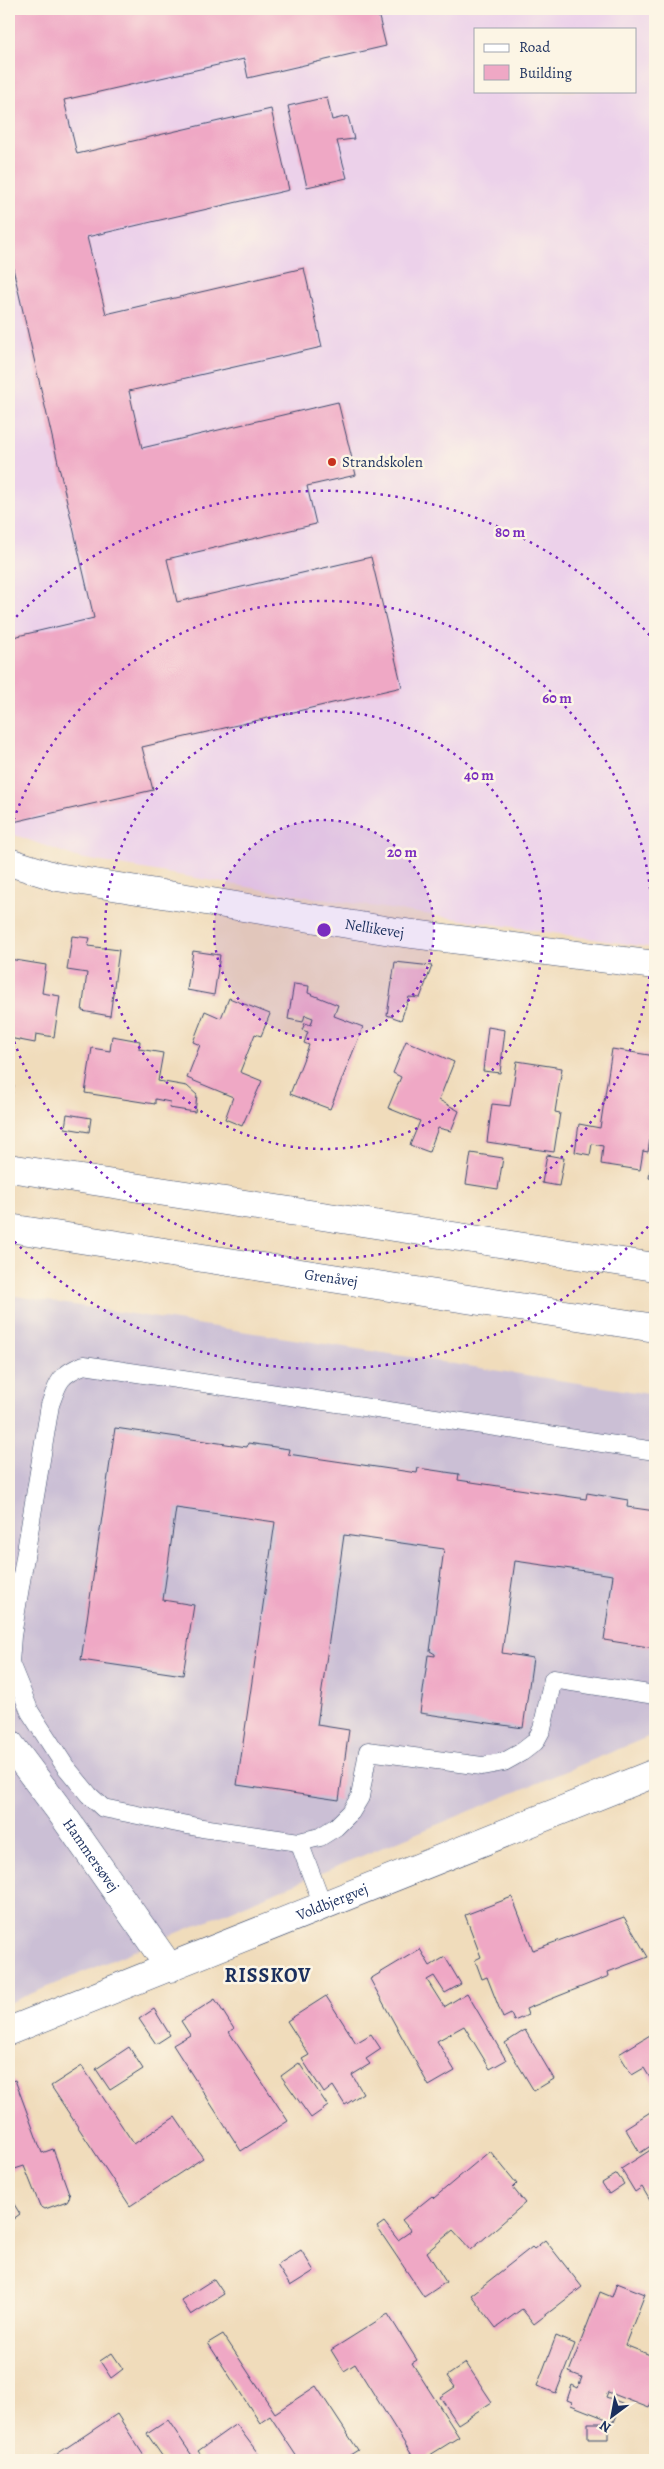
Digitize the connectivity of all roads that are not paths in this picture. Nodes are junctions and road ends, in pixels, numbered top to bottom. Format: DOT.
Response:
graph roads {
  1 [pos="9,862"];
  2 [pos="655,965"];
  3 [pos="9,1168"];
  4 [pos="9,1228"];
  5 [pos="655,1266"];
  6 [pos="655,1328"];
  7 [pos="655,1451"];
  8 [pos="655,1695"];
  9 [pos="9,1744"];
  10 [pos="655,1772"];
  11 [pos="299,1842"];
  12 [pos="323,1906"];
  13 [pos="170,1968"];
  14 [pos="9,2031"];
  1 -- 2 [label="street, Nellikevej"];
  3 -- 5 [label="street"];
  4 -- 6 [label="street, Grenåvej"];
  7 -- 11 [label="lane"];
  8 -- 11 [label="lane"];
  9 -- 13 [label="street, Hammersøvej"];
  10 -- 12 [label="street, Voldbjergvej"];
  11 -- 12 [label="lane"];
  12 -- 13 [label="street, Voldbjergvej"];
  13 -- 14 [label="street, Voldbjergvej"];
}
